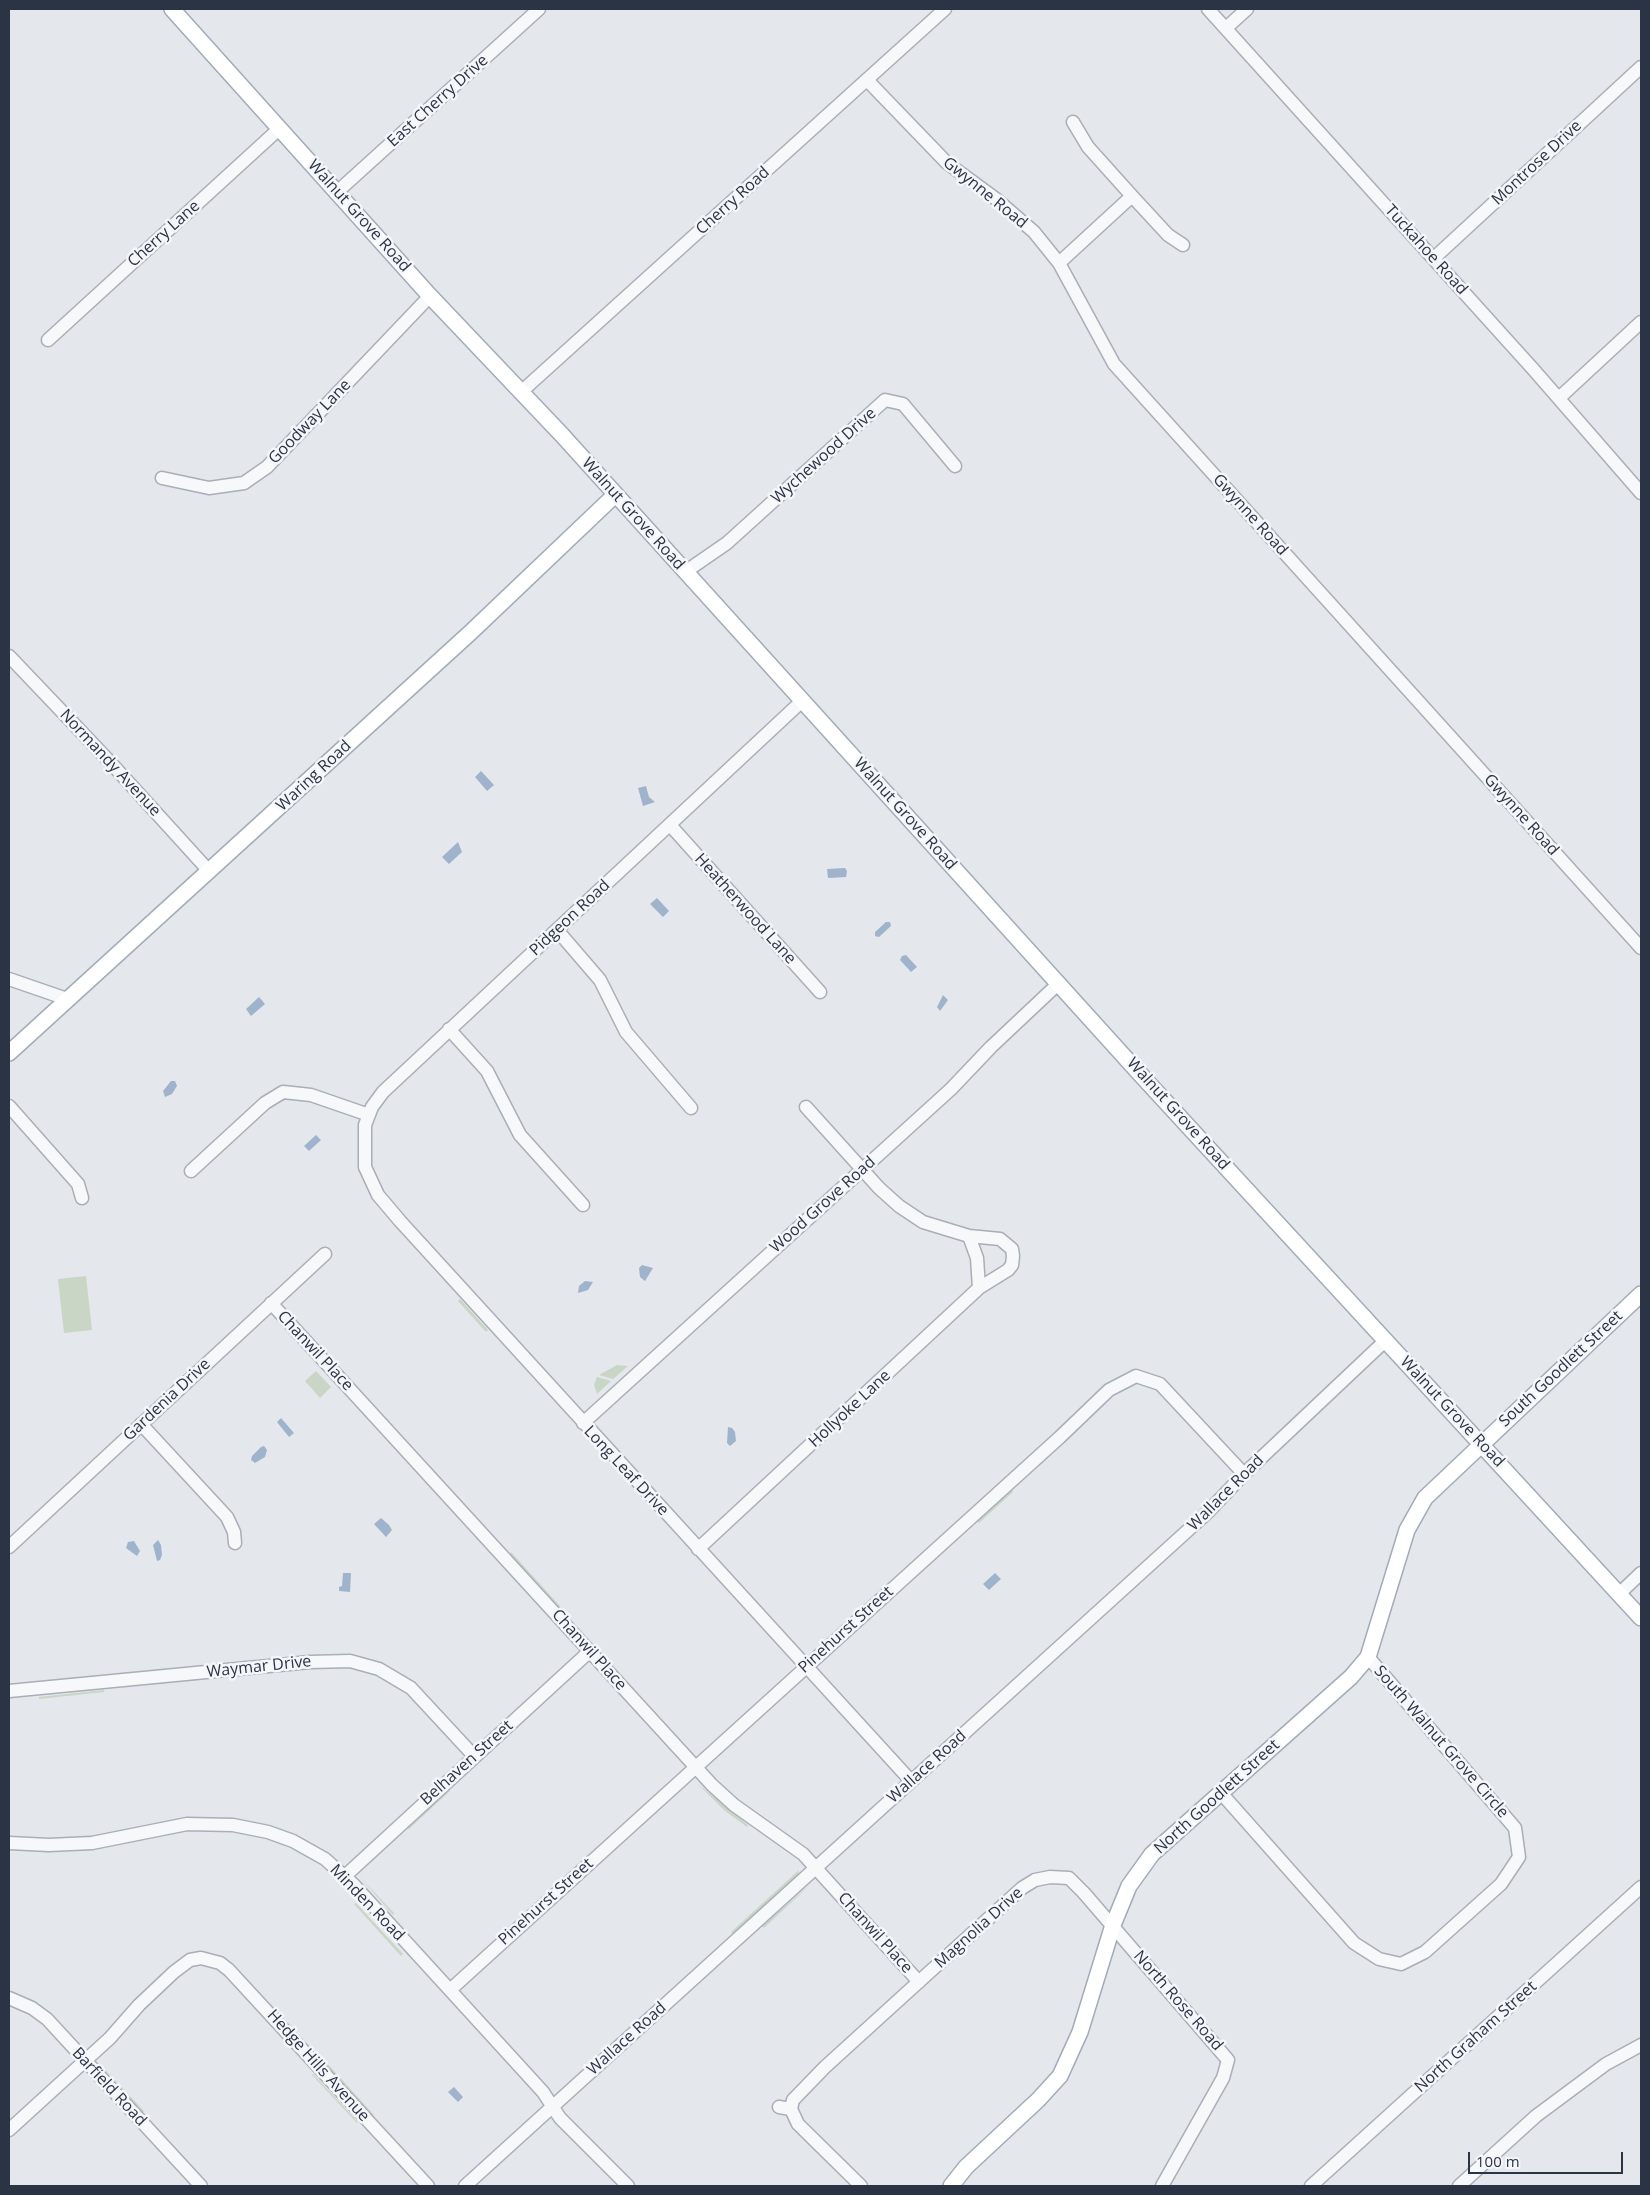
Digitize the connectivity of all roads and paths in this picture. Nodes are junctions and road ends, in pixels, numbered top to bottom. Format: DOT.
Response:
graph roads {
  1 [pos="172,9"];
  2 [pos="539,9"];
  3 [pos="946,9"];
  4 [pos="1208,9"];
  5 [pos="1247,9"];
  6 [pos="1226,28"];
  7 [pos="1641,67"];
  8 [pos="866,80"];
  9 [pos="1073,122"];
  10 [pos="280,128"];
  11 [pos="337,192"];
  12 [pos="1132,196"];
  13 [pos="1184,244"];
  14 [pos="1434,258"];
  15 [pos="1059,263"];
  16 [pos="430,296"];
  17 [pos="1641,322"];
  18 [pos="48,340"];
  19 [pos="521,392"];
  20 [pos="1559,398"];
  21 [pos="955,466"];
  22 [pos="162,478"];
  23 [pos="1641,492"];
  24 [pos="615,495"];
  25 [pos="685,572"];
  26 [pos="9,656"];
  27 [pos="802,701"];
  28 [pos="670,825"];
  29 [pos="209,871"];
  30 [pos="558,930"];
  31 [pos="1641,948"];
  32 [pos="9,979"];
  33 [pos="1059,983"];
  34 [pos="820,992"];
  35 [pos="67,999"];
  36 [pos="449,1029"];
  37 [pos="9,1053"];
  38 [pos="9,1106"];
  39 [pos="806,1107"];
  40 [pos="691,1108"];
  41 [pos="368,1115"];
  42 [pos="364,1148"];
  43 [pos="862,1169"];
  44 [pos="191,1172"];
  45 [pos="82,1198"];
  46 [pos="583,1205"];
  47 [pos="969,1236"];
  48 [pos="325,1254"];
  49 [pos="979,1288"];
  50 [pos="1641,1294"];
  51 [pos="271,1303"];
  52 [pos="1385,1341"];
  53 [pos="141,1424"];
  54 [pos="583,1424"];
  55 [pos="1482,1444"];
  56 [pos="1244,1474"];
  57 [pos="235,1544"];
  58 [pos="9,1547"];
  59 [pos="698,1549"];
  60 [pos="1641,1573"];
  61 [pos="1620,1593"];
  62 [pos="1641,1618"];
  63 [pos="590,1652"];
  64 [pos="1368,1657"];
  65 [pos="806,1666"];
  66 [pos="9,1691"];
  67 [pos="474,1756"];
  68 [pos="696,1767"];
  69 [pos="911,1782"];
  70 [pos="1222,1794"];
  71 [pos="9,1843"];
  72 [pos="816,1868"];
  73 [pos="345,1876"];
  74 [pos="1641,1888"];
  75 [pos="1113,1926"];
  76 [pos="919,1982"];
  77 [pos="450,1990"];
  78 [pos="9,1998"];
  79 [pos="1641,2045"];
  80 [pos="85,2061"];
  81 [pos="552,2107"];
  82 [pos="9,2130"];
  83 [pos="201,2186"];
  84 [pos="428,2186"];
  85 [pos="464,2186"];
  86 [pos="628,2186"];
  87 [pos="861,2186"];
  88 [pos="951,2186"];
  89 [pos="1162,2186"];
  90 [pos="1311,2186"];
  91 [pos="1459,2186"];
  1 -- 10 [label="main road, Walnut Grove Road"];
  2 -- 11 [label="street, East Cherry Drive"];
  3 -- 8 [label="street, Cherry Road"];
  4 -- 6 [label="street, Tuckahoe Road"];
  5 -- 6 [label="street"];
  6 -- 14 [label="street, Tuckahoe Road"];
  7 -- 14 [label="street, Montrose Drive"];
  8 -- 15 [label="street, Gwynne Road"];
  8 -- 19 [label="street, Cherry Road"];
  9 -- 12 [label="street"];
  10 -- 11 [label="main road, Walnut Grove Road"];
  10 -- 18 [label="street, Cherry Lane"];
  11 -- 16 [label="main road, Walnut Grove Road"];
  12 -- 13 [label="street"];
  12 -- 15 [label="street"];
  14 -- 20 [label="street, Tuckahoe Road"];
  15 -- 31 [label="street, Gwynne Road"];
  16 -- 19 [label="main road, Walnut Grove Road"];
  16 -- 22 [label="street, Goodway Lane"];
  17 -- 20 [label="street"];
  19 -- 24 [label="main road, Walnut Grove Road"];
  20 -- 23 [label="street, Tuckahoe Road"];
  21 -- 25 [label="street, Wychewood Drive"];
  24 -- 25 [label="main road, Walnut Grove Road"];
  24 -- 29 [label="main road, Waring Road"];
  25 -- 27 [label="main road, Walnut Grove Road"];
  26 -- 29 [label="street, Normandy Avenue"];
  27 -- 28 [label="street, Pidgeon Road"];
  27 -- 33 [label="main road, Walnut Grove Road"];
  28 -- 30 [label="street, Pidgeon Road"];
  28 -- 34 [label="street, Heatherwood Lane"];
  29 -- 35 [label="main road, Waring Road"];
  30 -- 36 [label="street, Pidgeon Road"];
  30 -- 40 [label="street"];
  32 -- 35 [label="street"];
  33 -- 43 [label="street, Wood Grove Road"];
  33 -- 52 [label="main road, Walnut Grove Road"];
  35 -- 37 [label="main road, Waring Road"];
  36 -- 41 [label="street, Pidgeon Road"];
  36 -- 46 [label="street"];
  38 -- 45 [label="street"];
  39 -- 43 [label="street"];
  41 -- 42 [label="street, Pidgeon Road"];
  41 -- 44 [label="street"];
  42 -- 54 [label="street, Long Leaf Drive"];
  43 -- 47 [label="street"];
  43 -- 54 [label="street, Wood Grove Road"];
  47 -- 49 [label="street"];
  47 -- 49 [label="street, Hollyoke Lane"];
  48 -- 51 [label="street, Gardenia Drive"];
  49 -- 59 [label="street, Hollyoke Lane"];
  50 -- 55 [label="main road, South Goodlett Street"];
  51 -- 53 [label="street, Gardenia Drive"];
  51 -- 63 [label="street, Chanwil Place"];
  52 -- 55 [label="main road, Walnut Grove Road"];
  52 -- 56 [label="street, Wallace Road"];
  53 -- 57 [label="street"];
  53 -- 58 [label="street, Gardenia Drive"];
  54 -- 59 [label="street, Long Leaf Drive"];
  55 -- 61 [label="main road, Walnut Grove Road"];
  55 -- 64 [label="main road, North Goodlett Street"];
  56 -- 65 [label="street, Pinehurst Street"];
  56 -- 69 [label="street, Wallace Road"];
  59 -- 65 [label="street, Long Leaf Drive"];
  60 -- 61 [label="street"];
  61 -- 62 [label="main road, Walnut Grove Road"];
  63 -- 67 [label="street, Belhaven Street"];
  63 -- 68 [label="street, Chanwil Place"];
  64 -- 70 [label="main road, North Goodlett Street"];
  64 -- 70 [label="street, South Walnut Grove Circle"];
  65 -- 68 [label="street, Pinehurst Street"];
  65 -- 69 [label="street, Long Leaf Drive"];
  66 -- 67 [label="street, Waymar Drive"];
  67 -- 73 [label="street, Belhaven Street"];
  68 -- 72 [label="street, Chanwil Place"];
  68 -- 77 [label="street, Pinehurst Street"];
  69 -- 72 [label="street, Wallace Road"];
  70 -- 75 [label="main road, North Goodlett Street"];
  71 -- 73 [label="street, Minden Road"];
  72 -- 76 [label="street, Chanwil Place"];
  72 -- 81 [label="street, Wallace Road"];
  73 -- 77 [label="street, Minden Road"];
  74 -- 90 [label="street, North Graham Street"];
  75 -- 76 [label="street, Magnolia Drive"];
  75 -- 88 [label="main road, North Goodlett Street"];
  75 -- 89 [label="street, North Rose Road"];
  76 -- 87 [label="street, Magnolia Drive"];
  77 -- 81 [label="street, Minden Road"];
  78 -- 80 [label="street, Barfield Road"];
  79 -- 91 [label="street"];
  80 -- 82 [label="street"];
  80 -- 83 [label="street, Barfield Road"];
  80 -- 84 [label="street, Hedge Hills Avenue"];
  81 -- 85 [label="street, Wallace Road"];
  81 -- 86 [label="street, Minden Road"];
}
